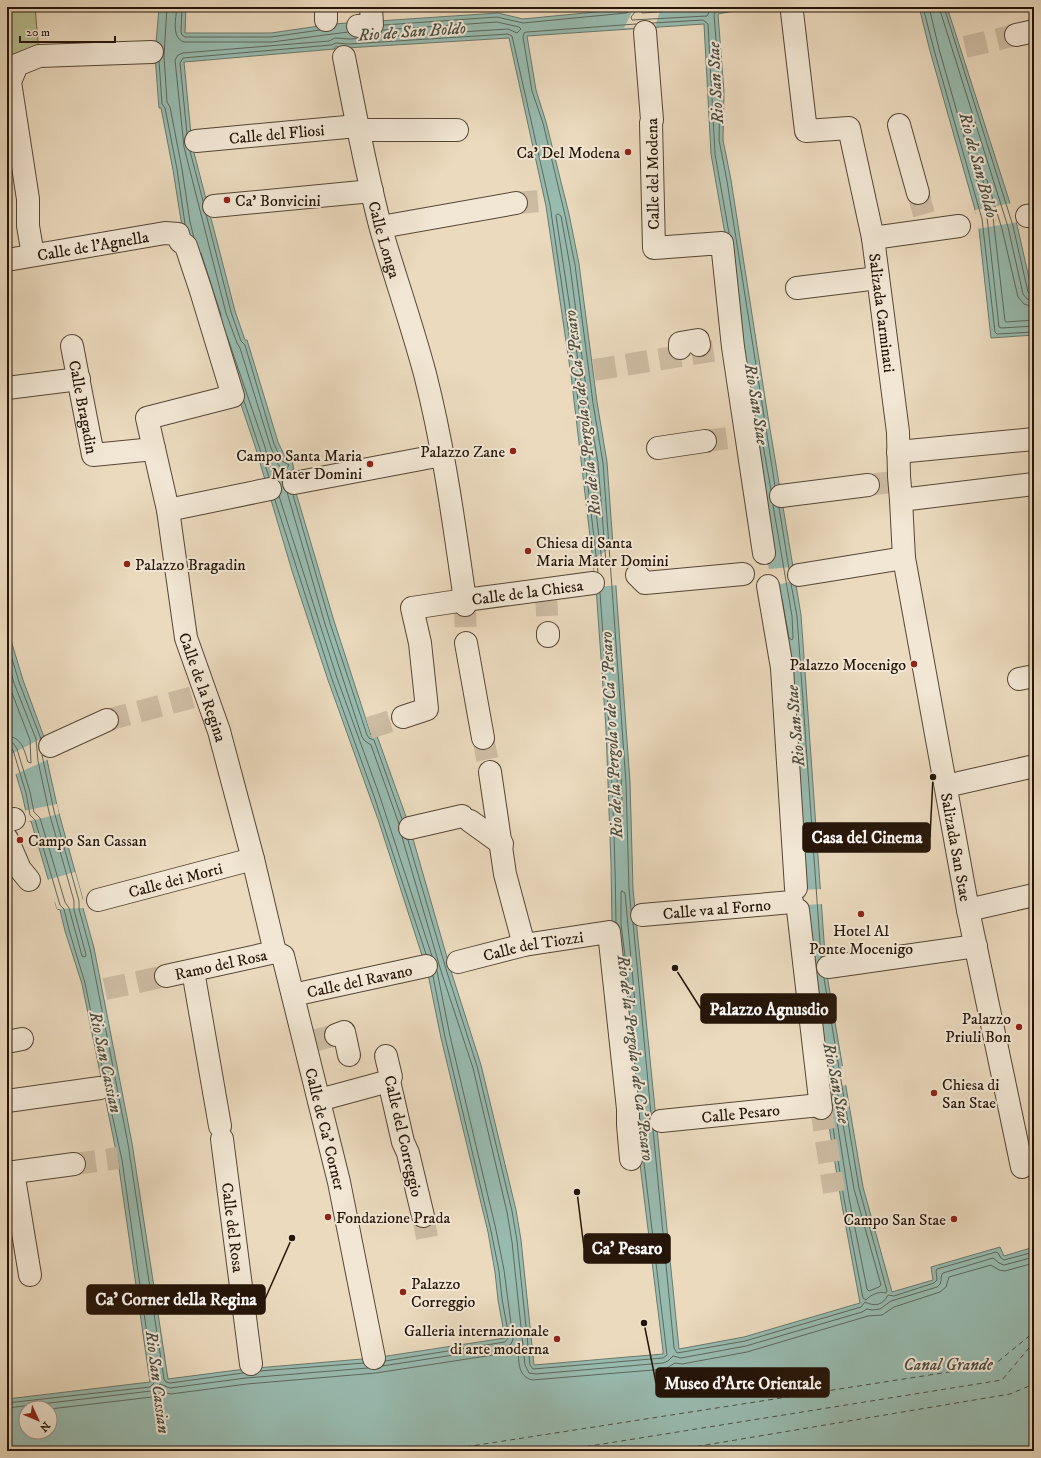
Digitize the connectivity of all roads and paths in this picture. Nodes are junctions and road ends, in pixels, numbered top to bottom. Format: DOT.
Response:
graph roads {
  1 [pos="371,7"];
  2 [pos="792,12"];
  3 [pos="358,26"];
  4 [pos="645,32"];
  5 [pos="152,52"];
  6 [pos="344,57"];
  7 [pos="899,125"];
  8 [pos="358,128"];
  9 [pos="456,130"];
  10 [pos="196,141"];
  11 [pos="372,191"];
  12 [pos="918,193"];
  13 [pos="516,203"];
  14 [pos="214,206"];
  15 [pos="959,226"];
  16 [pos="381,228"];
  17 [pos="873,238"];
  18 [pos="33,255"];
  19 [pos="7,260"];
  20 [pos="878,278"];
  21 [pos="797,288"];
  22 [pos="72,346"];
  23 [pos="78,379"];
  24 [pos="7,388"];
  25 [pos="147,418"];
  26 [pos="1034,439"];
  27 [pos="705,441"];
  28 [pos="658,448"];
  29 [pos="154,449"];
  30 [pos="898,452"];
  31 [pos="442,455"];
  32 [pos="294,483"];
  33 [pos="1034,484"];
  34 [pos="868,485"];
  35 [pos="898,488"];
  36 [pos="270,489"];
  37 [pos="781,496"];
  38 [pos="168,510"];
  39 [pos="764,552"];
  40 [pos="904,558"];
  41 [pos="743,574"];
  42 [pos="637,575"];
  43 [pos="799,575"];
  44 [pos="594,583"];
  45 [pos="768,586"];
  46 [pos="465,603"];
  47 [pos="466,643"];
  48 [pos="403,717"];
  49 [pos="106,720"];
  50 [pos="483,738"];
  51 [pos="50,746"];
  52 [pos="1030,767"];
  53 [pos="490,772"];
  54 [pos="946,786"];
  55 [pos="410,828"];
  56 [pos="7,839"];
  57 [pos="502,844"];
  58 [pos="253,859"];
  59 [pos="29,880"];
  60 [pos="1034,895"];
  61 [pos="98,900"];
  62 [pos="795,900"];
  63 [pos="968,910"];
  64 [pos="642,915"];
  65 [pos="524,945"];
  66 [pos="976,946"];
  67 [pos="275,952"];
  68 [pos="458,962"];
  69 [pos="426,966"];
  70 [pos="828,967"];
  71 [pos="193,970"];
  72 [pos="166,976"];
  73 [pos="293,995"];
  74 [pos="336,1035"];
  75 [pos="349,1055"];
  76 [pos="386,1056"];
  77 [pos="389,1081"];
  78 [pos="100,1088"];
  79 [pos="319,1100"];
  80 [pos="7,1101"];
  81 [pos="660,1121"];
  82 [pos="631,1159"];
  83 [pos="74,1164"];
  84 [pos="1022,1167"];
  85 [pos="10,1173"];
  86 [pos="423,1216"];
  87 [pos="30,1275"];
  88 [pos="374,1358"];
  89 [pos="251,1364"];
  1 -- 3 [label="street"];
  2 -- 17 [label="street, Salizada Carminati"];
  4 -- 39 [label="street, Calle del Modena"];
  5 -- 18 [label="street"];
  6 -- 8 [label="street, Calle Longa"];
  7 -- 12 [label="street"];
  8 -- 9 [label="street, Calle del Fliosi"];
  8 -- 10 [label="street, Calle del Fliosi"];
  8 -- 11 [label="street, Calle Longa"];
  11 -- 14 [label="street"];
  11 -- 16 [label="street, Calle Longa"];
  13 -- 16 [label="street"];
  15 -- 17 [label="street"];
  16 -- 31 [label="street, Calle Longa"];
  17 -- 20 [label="street, Salizada Carminati"];
  18 -- 19 [label="street, Calle de l'Agnella"];
  18 -- 25 [label="street, Calle de l'Agnella"];
  20 -- 21 [label="street"];
  20 -- 30 [label="street, Salizada Carminati"];
  22 -- 23 [label="street, Calle Bragadin"];
  23 -- 24 [label="street"];
  23 -- 29 [label="street, Calle Bragadin"];
  25 -- 29 [label="street, Calle de la Regina"];
  26 -- 30 [label="street"];
  27 -- 28 [label="street"];
  29 -- 38 [label="street, Calle de la Regina"];
  30 -- 35 [label="street, Salizada Carminati"];
  31 -- 32 [label="street"];
  31 -- 46 [label="street, Calle de la Chiesa"];
  33 -- 35 [label="street"];
  34 -- 37 [label="street"];
  35 -- 40 [label="street, Salizada San Stae"];
  36 -- 38 [label="street"];
  38 -- 58 [label="street, Calle de la Regina"];
  40 -- 43 [label="street"];
  40 -- 54 [label="street, Salizada San Stae"];
  41 -- 42 [label="street"];
  44 -- 46 [label="street, Calle de la Chiesa"];
  45 -- 62 [label="street"];
  46 -- 48 [label="street"];
  47 -- 50 [label="street"];
  49 -- 51 [label="street"];
  52 -- 54 [label="street"];
  53 -- 57 [label="street"];
  54 -- 63 [label="street, Salizada San Stae"];
  55 -- 57 [label="street"];
  56 -- 59 [label="street"];
  57 -- 65 [label="street"];
  58 -- 61 [label="street, Calle dei Morti"];
  58 -- 67 [label="street, Calle de la Regina"];
  60 -- 63 [label="street"];
  62 -- 64 [label="street, Calle va al Forno"];
  62 -- 81 [label="street, Calle Pesaro"];
  63 -- 66 [label="street, Salizada San Stae"];
  65 -- 68 [label="street, Calle del Tiozzi"];
  65 -- 82 [label="street, Calle del Tiozzi"];
  66 -- 70 [label="street"];
  66 -- 84 [label="street, Salizada San Stae"];
  67 -- 71 [label="street, Ramo del Rosa"];
  67 -- 73 [label="street, Calle de Ca' Corner"];
  69 -- 73 [label="street, Calle del Ravano"];
  71 -- 72 [label="street, Ramo del Rosa"];
  71 -- 89 [label="street, Calle del Rosa"];
  73 -- 79 [label="street, Calle de Ca' Corner"];
  74 -- 75 [label="street"];
  76 -- 77 [label="street, Calle del Correggio"];
  77 -- 79 [label="street"];
  77 -- 86 [label="street, Calle del Correggio"];
  78 -- 80 [label="street"];
  79 -- 88 [label="street, Calle de Ca' Corner"];
  83 -- 85 [label="street"];
  85 -- 87 [label="street"];
}
